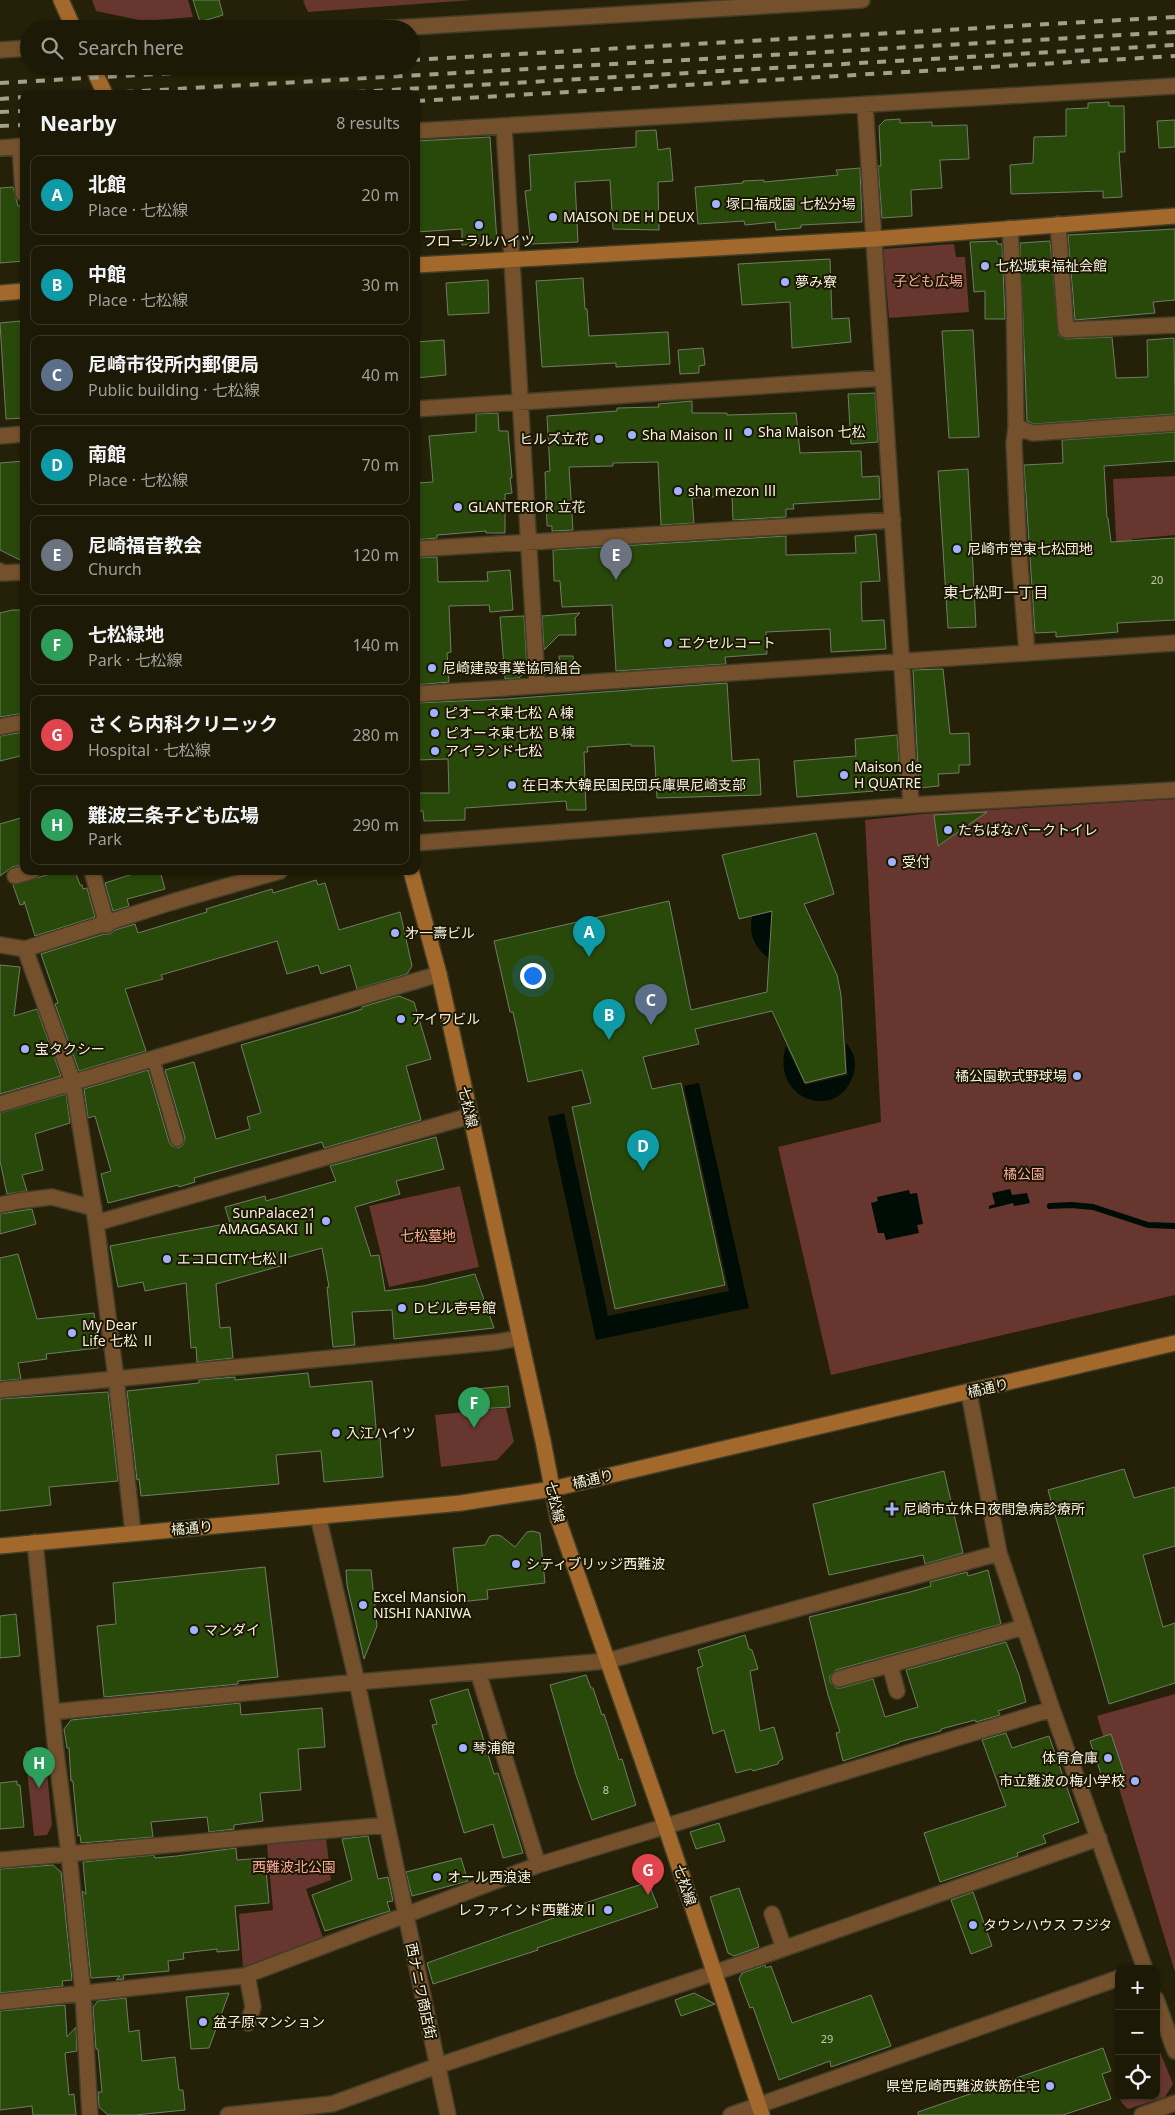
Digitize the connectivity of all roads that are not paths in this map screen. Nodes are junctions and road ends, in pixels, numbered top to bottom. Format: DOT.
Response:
graph roads {
  1 [pos="61,0"];
  2 [pos="862,0"];
  3 [pos="70,20"];
  4 [pos="420,26"];
  5 [pos="20,49"];
  6 [pos="0,50"];
  7 [pos="96,75"];
  8 [pos="1175,86"];
  9 [pos="103,90"];
  10 [pos="866,105"];
  11 [pos="504,126"];
  12 [pos="420,131"];
  13 [pos="20,146"];
  14 [pos="0,148"];
  15 [pos="1175,216"];
  16 [pos="1058,224"];
  17 [pos="1010,228"];
  18 [pos="874,239"];
  19 [pos="511,259"];
  20 [pos="420,265"];
  21 [pos="20,291"];
  22 [pos="0,293"];
  23 [pos="1175,325"];
  24 [pos="883,378"];
  25 [pos="519,402"];
  26 [pos="420,409"];
  27 [pos="1175,423"];
  28 [pos="1016,427"];
  29 [pos="20,434"];
  30 [pos="0,436"];
  31 [pos="893,520"];
  32 [pos="529,542"];
  33 [pos="420,549"];
  34 [pos="0,571"];
  35 [pos="20,572"];
  36 [pos="1175,643"];
  37 [pos="1027,653"];
  38 [pos="902,660"];
  39 [pos="537,684"];
  40 [pos="420,694"];
  41 [pos="20,723"];
  42 [pos="0,727"];
  43 [pos="1175,790"];
  44 [pos="911,804"];
  45 [pos="420,843"];
  46 [pos="20,875"];
  47 [pos="93,875"];
  48 [pos="256,875"];
  49 [pos="412,875"];
  50 [pos="15,876"];
  51 [pos="107,924"];
  52 [pos="0,945"];
  53 [pos="25,949"];
  54 [pos="439,974"];
  55 [pos="153,1058"];
  56 [pos="73,1082"];
  57 [pos="0,1104"];
  58 [pos="470,1116"];
  59 [pos="176,1140"];
  60 [pos="0,1205"];
  61 [pos="94,1208"];
  62 [pos="96,1223"];
  63 [pos="520,1338"];
  64 [pos="1175,1343"];
  65 [pos="116,1378"];
  66 [pos="0,1390"];
  67 [pos="969,1392"];
  68 [pos="552,1489"];
  69 [pos="318,1516"];
  70 [pos="133,1533"];
  71 [pos="35,1542"];
  72 [pos="0,1546"];
  73 [pos="999,1553"];
  74 [pos="1024,1627"];
  75 [pos="607,1661"];
  76 [pos="890,1665"];
  77 [pos="478,1672"];
  78 [pos="839,1679"];
  79 [pos="357,1682"];
  80 [pos="897,1691"];
  81 [pos="1052,1709"];
  82 [pos="52,1712"];
  83 [pos="386,1825"];
  84 [pos="666,1828"];
  85 [pos="1099,1838"];
  86 [pos="69,1854"];
  87 [pos="0,1860"];
  88 [pos="538,1865"];
  89 [pos="772,1914"];
  90 [pos="405,1915"];
  91 [pos="784,1948"];
  92 [pos="1144,1965"];
  93 [pos="714,1973"];
  94 [pos="247,1975"];
  95 [pos="1115,1979"];
  96 [pos="83,1994"];
  97 [pos="0,2002"];
  98 [pos="1160,2010"];
  99 [pos="248,2023"];
  100 [pos="1175,2051"];
  101 [pos="437,2066"];
  102 [pos="1175,2104"];
  103 [pos="760,2110"];
  104 [pos="90,2115"];
  105 [pos="228,2115"];
  106 [pos="448,2115"];
  107 [pos="731,2115"];
  108 [pos="1142,2115"];
  1 -- 3 [label="street"];
  2 -- 4 [label="street"];
  5 -- 6 [label="street"];
  7 -- 9 [label="street"];
  8 -- 10 [label="street"];
  10 -- 11 [label="street"];
  10 -- 18 [label="street"];
  11 -- 12 [label="street"];
  11 -- 19 [label="street"];
  13 -- 14 [label="street"];
  15 -- 16 [label="street"];
  16 -- 17 [label="street"];
  16 -- 23 [label="street"];
  17 -- 18 [label="street"];
  17 -- 28 [label="street"];
  18 -- 19 [label="street"];
  18 -- 24 [label="street"];
  19 -- 20 [label="street"];
  19 -- 25 [label="street"];
  21 -- 22 [label="street"];
  24 -- 25 [label="street"];
  24 -- 31 [label="street"];
  25 -- 26 [label="street"];
  25 -- 32 [label="street"];
  27 -- 28 [label="street"];
  28 -- 37 [label="street"];
  29 -- 30 [label="street"];
  31 -- 32 [label="street"];
  31 -- 38 [label="street"];
  32 -- 33 [label="street"];
  32 -- 39 [label="street"];
  34 -- 35 [label="street"];
  36 -- 37 [label="street"];
  37 -- 38 [label="street"];
  38 -- 39 [label="street"];
  38 -- 44 [label="street"];
  39 -- 40 [label="street"];
  41 -- 42 [label="street"];
  43 -- 44 [label="street"];
  44 -- 45 [label="street"];
  46 -- 50 [label="street"];
  47 -- 51 [label="street"];
  48 -- 51 [label="street"];
  49 -- 54 [label="street, 七松線"];
  51 -- 53 [label="street"];
  52 -- 53 [label="street"];
  53 -- 56 [label="street"];
  54 -- 55 [label="street"];
  54 -- 58 [label="street, 七松線"];
  55 -- 56 [label="street"];
  55 -- 59 [label="lane"];
  56 -- 57 [label="street"];
  56 -- 61 [label="street"];
  58 -- 62 [label="street"];
  58 -- 63 [label="street, 七松線"];
  60 -- 61 [label="street"];
  61 -- 62 [label="street"];
  62 -- 65 [label="street"];
  63 -- 65 [label="street"];
  63 -- 68 [label="street, 七松線"];
  64 -- 67 [label="street, 橘通り"];
  65 -- 66 [label="street"];
  65 -- 70 [label="street"];
  67 -- 68 [label="street, 橘通り"];
  67 -- 73 [label="street"];
  68 -- 69 [label="street, 橘通り"];
  68 -- 75 [label="street, 七松線"];
  69 -- 70 [label="street, 橘通り"];
  69 -- 79 [label="street, 西ナニワ商店街"];
  70 -- 71 [label="street, 橘通り"];
  71 -- 72 [label="street, 橘通り"];
  71 -- 82 [label="street"];
  73 -- 74 [label="street"];
  73 -- 75 [label="street"];
  74 -- 76 [label="street"];
  74 -- 81 [label="street"];
  75 -- 77 [label="street"];
  75 -- 84 [label="street, 七松線"];
  76 -- 78 [label="street"];
  76 -- 80 [label="street"];
  77 -- 79 [label="street"];
  77 -- 88 [label="street"];
  79 -- 82 [label="street"];
  79 -- 83 [label="street, 西ナニワ商店街"];
  81 -- 84 [label="street"];
  81 -- 85 [label="street"];
  82 -- 86 [label="street"];
  83 -- 86 [label="street"];
  83 -- 90 [label="street, 西ナニワ商店街"];
  84 -- 88 [label="street"];
  84 -- 93 [label="street, 七松線"];
  85 -- 91 [label="street"];
  85 -- 92 [label="street"];
  86 -- 87 [label="street"];
  86 -- 96 [label="street"];
  88 -- 90 [label="street"];
  89 -- 91 [label="street"];
  90 -- 94 [label="street"];
  90 -- 101 [label="street, 西ナニワ商店街"];
  91 -- 93 [label="street"];
  93 -- 101 [label="street"];
  93 -- 103 [label="street, 七松線"];
  94 -- 96 [label="street"];
  94 -- 99 [label="street"];
  95 -- 103 [label="street"];
  96 -- 97 [label="street"];
  96 -- 104 [label="street"];
  98 -- 100 [label="street"];
  101 -- 105 [label="street"];
  101 -- 106 [label="street, 西ナニワ商店街"];
  102 -- 108 [label="street"];
  103 -- 107 [label="street"];
}
